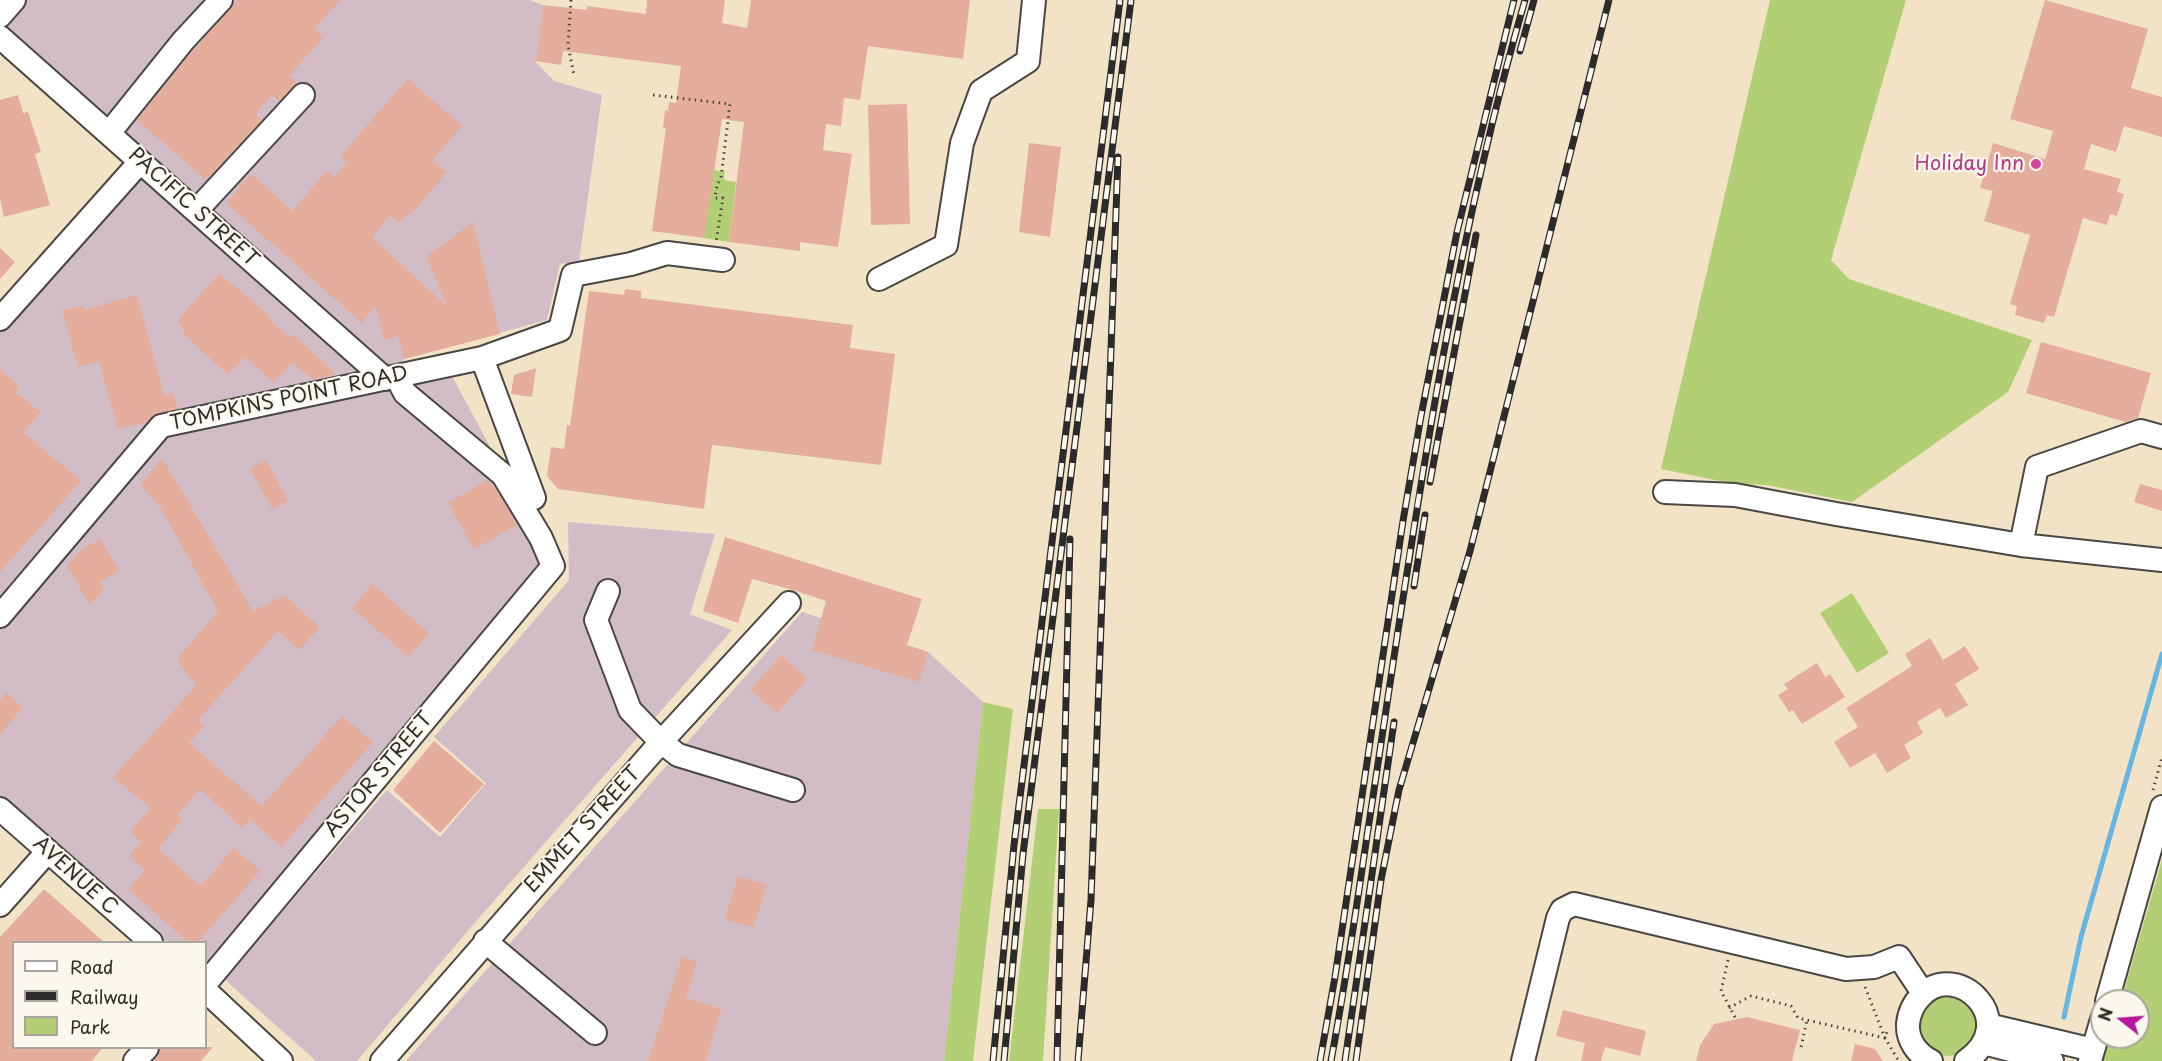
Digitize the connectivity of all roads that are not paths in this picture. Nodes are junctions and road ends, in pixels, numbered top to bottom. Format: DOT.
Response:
graph roads {
  1 [pos="14,0"];
  2 [pos="221,0"];
  3 [pos="1034,0"];
  4 [pos="0,16"];
  5 [pos="0,37"];
  6 [pos="303,95"];
  7 [pos="109,134"];
  8 [pos="140,162"];
  9 [pos="196,211"];
  10 [pos="719,259"];
  11 [pos="879,279"];
  12 [pos="0,319"];
  13 [pos="482,358"];
  14 [pos="391,377"];
  15 [pos="2162,437"];
  16 [pos="1665,492"];
  17 [pos="534,498"];
  18 [pos="2021,545"];
  19 [pos="2162,560"];
  20 [pos="553,566"];
  21 [pos="608,591"];
  22 [pos="789,603"];
  23 [pos="0,616"];
  24 [pos="661,742"];
  25 [pos="794,790"];
  26 [pos="2157,799"];
  27 [pos="0,809"];
  28 [pos="48,851"];
  29 [pos="0,905"];
  30 [pos="150,941"];
  31 [pos="485,941"];
  32 [pos="207,982"];
  33 [pos="2110,989"];
  34 [pos="207,992"];
  35 [pos="1923,993"];
  36 [pos="595,1033"];
  37 [pos="1986,1034"];
  38 [pos="145,1049"];
  39 [pos="2092,1056"];
  40 [pos="135,1061"];
  41 [pos="281,1061"];
  42 [pos="382,1061"];
  43 [pos="1523,1061"];
  44 [pos="1931,1061"];
  45 [pos="1965,1061"];
  46 [pos="2052,1061"];
  1 -- 4 [label="street"];
  2 -- 7 [label="street"];
  3 -- 11 [label="street"];
  5 -- 7 [label="street, PACIFIC STREET"];
  6 -- 9 [label="street"];
  7 -- 8 [label="street, PACIFIC STREET"];
  8 -- 9 [label="street, PACIFIC STREET"];
  8 -- 12 [label="street"];
  9 -- 14 [label="street, PACIFIC STREET"];
  10 -- 13 [label="street, TOMPKINS POINT ROAD"];
  13 -- 14 [label="street, TOMPKINS POINT ROAD"];
  13 -- 17 [label="street"];
  14 -- 20 [label="street, PACIFIC STREET"];
  14 -- 23 [label="street, TOMPKINS POINT ROAD"];
  15 -- 18 [label="street"];
  16 -- 18 [label="street"];
  18 -- 19 [label="street"];
  20 -- 32 [label="street, ASTOR STREET"];
  21 -- 24 [label="street"];
  22 -- 24 [label="street, EMMET STREET"];
  24 -- 25 [label="street"];
  24 -- 31 [label="street, EMMET STREET"];
  26 -- 33 [label="street"];
  27 -- 28 [label="street, AVENUE C"];
  28 -- 29 [label="street"];
  28 -- 30 [label="street, AVENUE C"];
  31 -- 36 [label="street"];
  31 -- 42 [label="street, EMMET STREET"];
  34 -- 41 [label="street"];
  35 -- 37 [label="street"];
  35 -- 43 [label="street"];
  35 -- 44 [label="street"];
  37 -- 39 [label="street"];
  37 -- 45 [label="street"];
  37 -- 46 [label="street"];
  38 -- 40 [label="street"];
}
